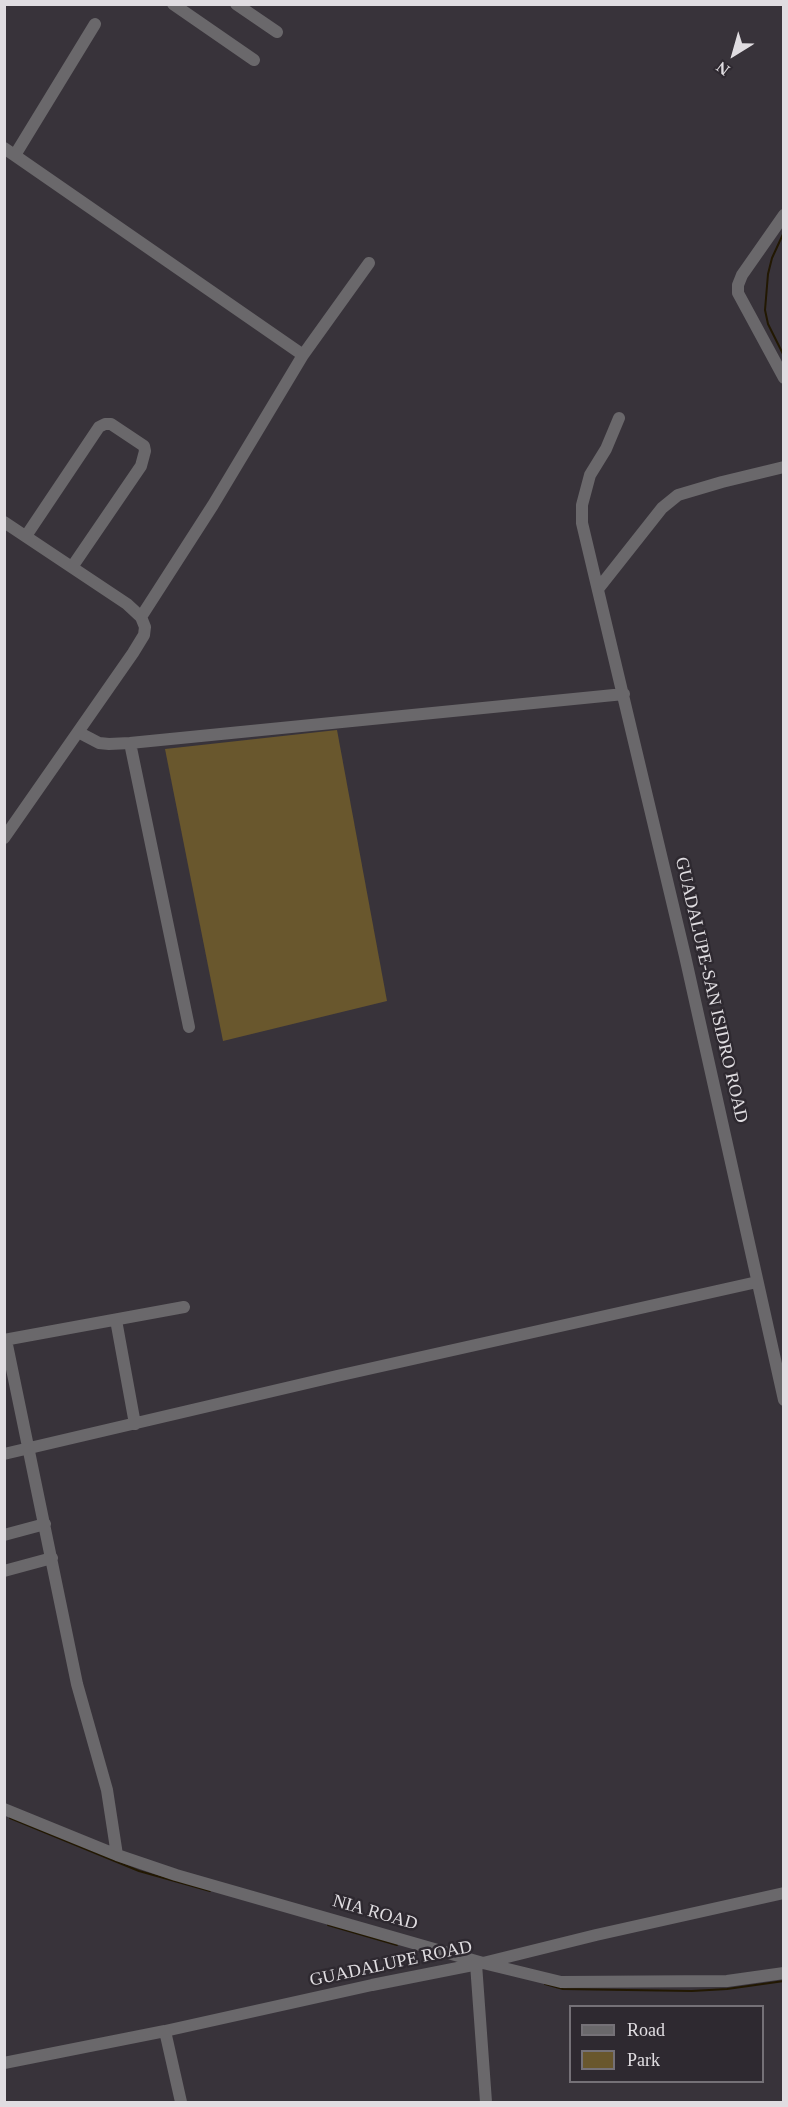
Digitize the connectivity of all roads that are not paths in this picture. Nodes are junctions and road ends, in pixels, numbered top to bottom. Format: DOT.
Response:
graph roads {
  1 [pos="173,4"];
  2 [pos="236,4"];
  3 [pos="95,24"];
  4 [pos="277,32"];
  5 [pos="254,60"];
  6 [pos="10,152"];
  7 [pos="783,215"];
  8 [pos="369,263"];
  9 [pos="303,355"];
  10 [pos="783,378"];
  11 [pos="619,418"];
  12 [pos="783,467"];
  13 [pos="4,522"];
  14 [pos="26,536"];
  15 [pos="72,567"];
  16 [pos="598,589"];
  17 [pos="141,617"];
  18 [pos="624,694"];
  19 [pos="78,732"];
  20 [pos="130,743"];
  21 [pos="4,838"];
  22 [pos="189,1027"];
  23 [pos="758,1282"];
  24 [pos="184,1307"];
  25 [pos="116,1320"];
  26 [pos="5,1340"];
  27 [pos="783,1400"];
  28 [pos="135,1424"];
  29 [pos="29,1448"];
  30 [pos="4,1454"];
  31 [pos="45,1524"];
  32 [pos="4,1535"];
  33 [pos="52,1558"];
  34 [pos="4,1571"];
  35 [pos="4,1809"];
  36 [pos="117,1855"];
  37 [pos="783,1893"];
  38 [pos="479,1963"];
  39 [pos="783,1973"];
  40 [pos="165,2031"];
  41 [pos="4,2063"];
  42 [pos="182,2103"];
  43 [pos="486,2103"];
  1 -- 5 [label="street"];
  2 -- 4 [label="street"];
  3 -- 6 [label="street"];
  6 -- 9 [label="street"];
  7 -- 10 [label="street"];
  8 -- 9 [label="street"];
  9 -- 17 [label="street"];
  11 -- 16 [label="street, GUADALUPE-SAN ISIDRO ROAD"];
  12 -- 16 [label="street"];
  13 -- 14 [label="street"];
  14 -- 15 [label="street"];
  14 -- 15 [label="street"];
  15 -- 17 [label="street"];
  16 -- 18 [label="street, GUADALUPE-SAN ISIDRO ROAD"];
  17 -- 19 [label="street"];
  18 -- 20 [label="street"];
  18 -- 23 [label="street, GUADALUPE-SAN ISIDRO ROAD"];
  19 -- 20 [label="street"];
  19 -- 21 [label="street"];
  20 -- 22 [label="street"];
  23 -- 27 [label="street, GUADALUPE-SAN ISIDRO ROAD"];
  23 -- 28 [label="street"];
  24 -- 25 [label="street"];
  25 -- 26 [label="street"];
  25 -- 28 [label="street"];
  26 -- 29 [label="street"];
  28 -- 29 [label="street"];
  29 -- 30 [label="street"];
  29 -- 31 [label="street"];
  31 -- 32 [label="street"];
  31 -- 33 [label="street"];
  33 -- 34 [label="street"];
  33 -- 36 [label="street"];
  35 -- 36 [label="street, NIA ROAD"];
  36 -- 38 [label="street, NIA ROAD"];
  37 -- 38 [label="street, GUADALUPE ROAD"];
  38 -- 39 [label="street, NIA ROAD"];
  38 -- 40 [label="street, GUADALUPE ROAD"];
  38 -- 43 [label="street"];
  40 -- 41 [label="street, GUADALUPE ROAD"];
  40 -- 42 [label="street"];
}
